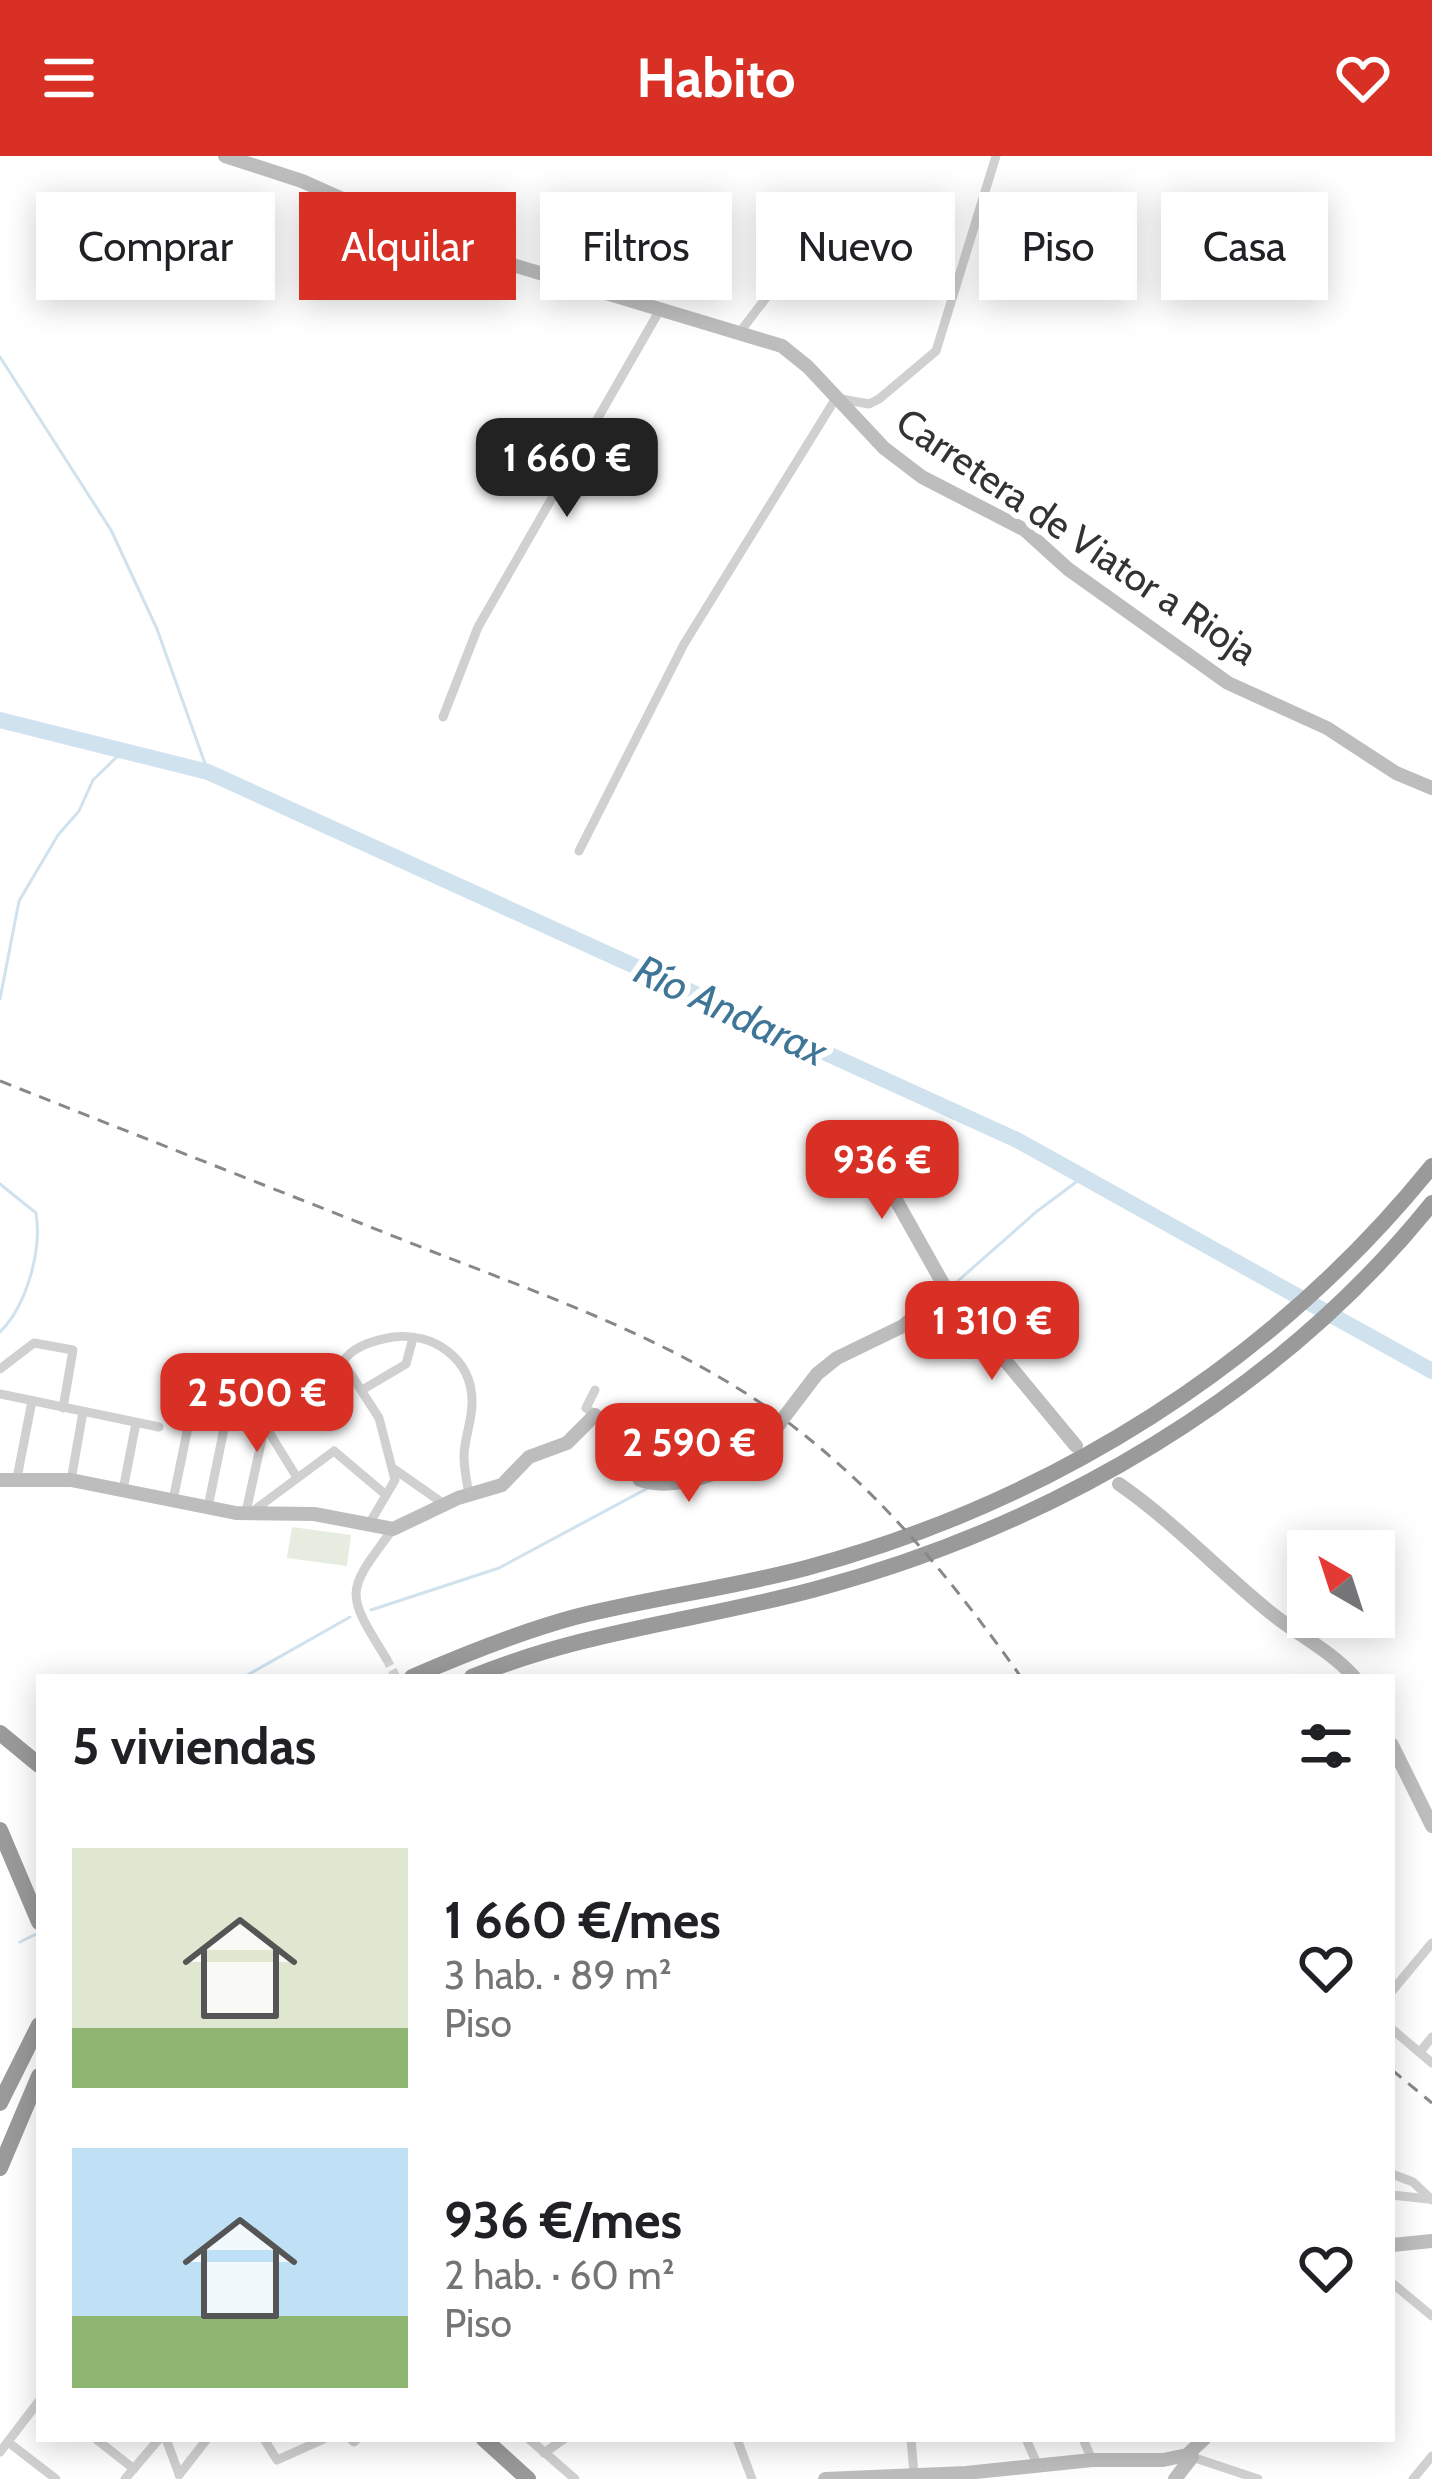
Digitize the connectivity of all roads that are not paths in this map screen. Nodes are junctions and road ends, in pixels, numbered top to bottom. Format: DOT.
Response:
graph roads {
  1 [pos="225,156"];
  2 [pos="997,156"];
  3 [pos="764,300"];
  4 [pos="661,308"];
  5 [pos="740,332"];
  6 [pos="836,398"];
  7 [pos="442,717"];
  8 [pos="1432,788"];
  9 [pos="579,851"];
  10 [pos="861,1138"];
  11 [pos="1432,1166"];
  12 [pos="1432,1203"];
  13 [pos="946,1289"];
  14 [pos="413,1338"];
  15 [pos="0,1369"];
  16 [pos="362,1390"];
  17 [pos="595,1390"];
  18 [pos="0,1394"];
  19 [pos="32,1401"];
  20 [pos="63,1408"];
  21 [pos="256,1411"];
  22 [pos="83,1412"];
  23 [pos="595,1415"];
  24 [pos="630,1416"];
  25 [pos="136,1423"];
  26 [pos="225,1424"];
  27 [pos="265,1425"];
  28 [pos="160,1427"];
  29 [pos="188,1427"];
  30 [pos="627,1440"];
  31 [pos="1076,1446"];
  32 [pos="392,1468"];
  33 [pos="296,1476"];
  34 [pos="17,1478"];
  35 [pos="0,1480"];
  36 [pos="71,1480"];
  37 [pos="1119,1484"];
  38 [pos="123,1490"];
  39 [pos="386,1495"];
  40 [pos="469,1495"];
  41 [pos="173,1500"];
  42 [pos="444,1504"];
  43 [pos="208,1507"];
  44 [pos="249,1512"];
  45 [pos="369,1524"];
  46 [pos="393,1529"];
  47 [pos="386,1658"];
  48 [pos="508,1662"];
  49 [pos="419,1674"];
  50 [pos="479,1674"];
  51 [pos="494,1674"];
  52 [pos="1351,1674"];
  53 [pos="0,1732"];
  54 [pos="1395,1751"];
  55 [pos="36,1762"];
  56 [pos="1432,1826"];
  57 [pos="0,1830"];
  58 [pos="36,1915"];
  59 [pos="1432,1943"];
  60 [pos="1395,1987"];
  61 [pos="36,2031"];
  62 [pos="1395,2031"];
  63 [pos="1432,2037"];
  64 [pos="1420,2052"];
  65 [pos="1432,2063"];
  66 [pos="36,2084"];
  67 [pos="0,2104"];
  68 [pos="0,2168"];
  69 [pos="1395,2175"];
  70 [pos="1395,2195"];
  71 [pos="1432,2200"];
  72 [pos="1432,2241"];
  73 [pos="1395,2246"];
  74 [pos="1395,2286"];
  75 [pos="1432,2316"];
  76 [pos="36,2406"];
  77 [pos="8,2442"];
  78 [pos="100,2442"];
  79 [pos="159,2442"];
  80 [pos="163,2442"];
  81 [pos="205,2442"];
  82 [pos="266,2442"];
  83 [pos="317,2442"];
  84 [pos="487,2442"];
  85 [pos="532,2442"];
  86 [pos="559,2442"];
  87 [pos="738,2442"];
  88 [pos="911,2442"];
  89 [pos="1027,2442"];
  90 [pos="1084,2442"];
  91 [pos="1201,2442"];
  92 [pos="0,2452"];
  93 [pos="544,2452"];
  94 [pos="1189,2456"];
  95 [pos="1432,2456"];
  96 [pos="1093,2460"];
  97 [pos="1038,2466"];
  98 [pos="134,2469"];
  99 [pos="524,2474"];
  100 [pos="914,2474"];
  101 [pos="1233,2475"];
  102 [pos="180,2477"];
  103 [pos="56,2479"];
  104 [pos="125,2479"];
  105 [pos="575,2479"];
  106 [pos="752,2479"];
  107 [pos="825,2479"];
  108 [pos="1174,2479"];
  109 [pos="1258,2479"];
  110 [pos="1413,2479"];
  1 -- 4 [label="street, Carretera de Viator a Rioja"];
  2 -- 6 [label="street"];
  3 -- 5 [label="street"];
  4 -- 5 [label="street, Carretera de Viator a Rioja"];
  4 -- 7 [label="street"];
  5 -- 6 [label="street, Carretera de Viator a Rioja"];
  6 -- 8 [label="street, Carretera de Viator a Rioja"];
  6 -- 9 [label="street"];
  10 -- 13 [label="street"];
  11 -- 49 [label="highway"];
  12 -- 48 [label="highway"];
  13 -- 30 [label="street"];
  13 -- 31 [label="street"];
  14 -- 16 [label="street"];
  14 -- 16 [label="street"];
  14 -- 40 [label="street"];
  15 -- 20 [label="street"];
  16 -- 32 [label="street"];
  17 -- 23 [label="street"];
  18 -- 19 [label="street"];
  19 -- 20 [label="street"];
  19 -- 34 [label="street"];
  20 -- 22 [label="street"];
  21 -- 27 [label="street"];
  22 -- 25 [label="street"];
  22 -- 36 [label="street"];
  23 -- 30 [label="street"];
  23 -- 40 [label="street"];
  24 -- 30 [label="street"];
  25 -- 28 [label="street"];
  25 -- 38 [label="street"];
  26 -- 43 [label="street"];
  27 -- 33 [label="street"];
  27 -- 44 [label="street"];
  29 -- 41 [label="street"];
  32 -- 39 [label="street"];
  32 -- 42 [label="street"];
  33 -- 39 [label="street"];
  33 -- 44 [label="street"];
  34 -- 35 [label="street"];
  34 -- 36 [label="street"];
  36 -- 38 [label="street"];
  37 -- 52 [label="street"];
  38 -- 41 [label="street"];
  39 -- 45 [label="street"];
  40 -- 42 [label="street"];
  41 -- 43 [label="street"];
  42 -- 46 [label="street"];
  43 -- 44 [label="street"];
  44 -- 45 [label="street"];
  45 -- 46 [label="street"];
  46 -- 47 [label="street"];
  48 -- 50 [label="highway"];
  48 -- 51 [label="highway"];
  53 -- 55 [label="highway"];
  54 -- 56 [label="street"];
  57 -- 58 [label="highway"];
  59 -- 60 [label="street"];
  61 -- 67 [label="highway"];
  62 -- 64 [label="street"];
  63 -- 64 [label="street"];
  64 -- 65 [label="street"];
  66 -- 68 [label="highway"];
  69 -- 71 [label="street"];
  70 -- 71 [label="street"];
  72 -- 73 [label="street"];
  74 -- 75 [label="street"];
  76 -- 77 [label="street"];
  77 -- 92 [label="street"];
  77 -- 103 [label="street"];
  78 -- 98 [label="street"];
  79 -- 98 [label="street"];
  80 -- 102 [label="street"];
  81 -- 102 [label="street"];
  82 -- 83 [label="street"];
  84 -- 99 [label="highway"];
  85 -- 93 [label="street"];
  86 -- 93 [label="street"];
  87 -- 106 [label="street"];
  88 -- 100 [label="street"];
  89 -- 97 [label="street"];
  90 -- 96 [label="street"];
  91 -- 94 [label="street"];
  93 -- 105 [label="street"];
  94 -- 96 [label="street"];
  94 -- 101 [label="street"];
  94 -- 108 [label="street"];
  95 -- 110 [label="street"];
  96 -- 97 [label="street"];
  97 -- 100 [label="street"];
  98 -- 104 [label="street"];
  100 -- 107 [label="street"];
  101 -- 109 [label="street"];
}
